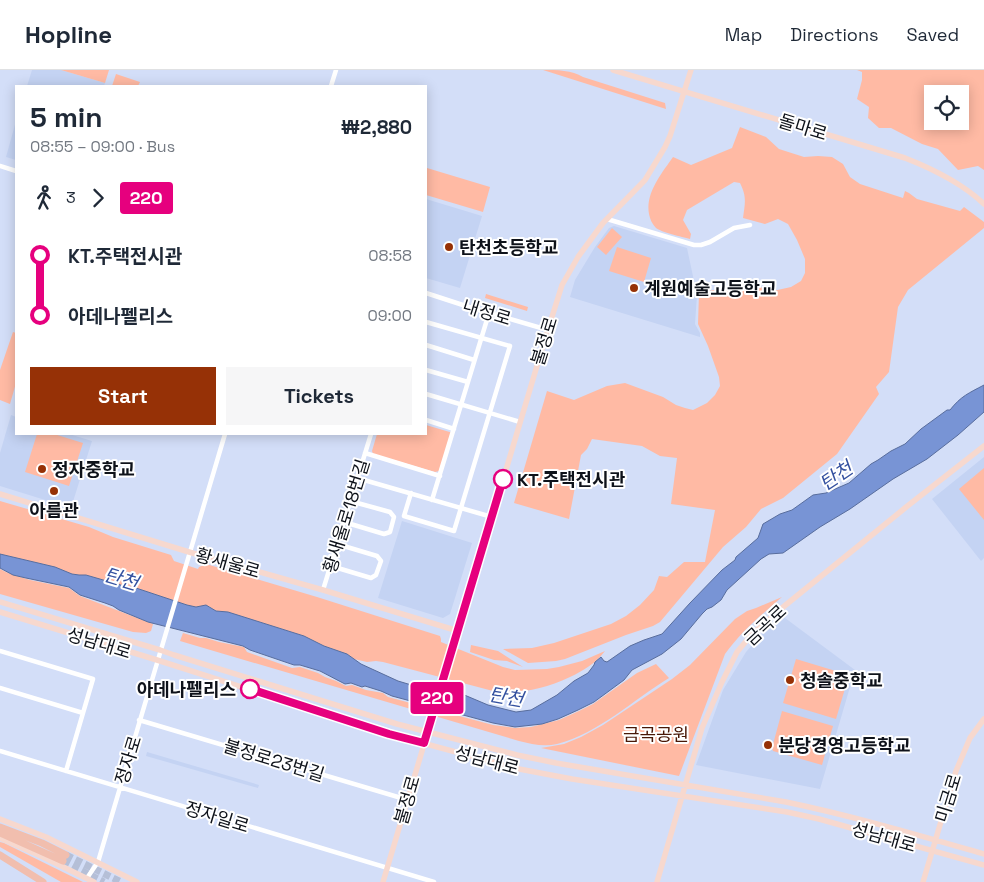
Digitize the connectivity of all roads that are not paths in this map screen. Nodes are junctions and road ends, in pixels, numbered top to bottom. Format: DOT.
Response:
graph roads {
  1 [pos="336,70"];
  2 [pos="613,70"];
  3 [pos="691,70"];
  4 [pos="331,85"];
  5 [pos="684,92"];
  6 [pos="0,166"];
  7 [pos="15,171"];
  8 [pos="984,204"];
  9 [pos="607,219"];
  10 [pos="750,225"];
  11 [pos="427,293"];
  12 [pos="489,313"];
  13 [pos="427,322"];
  14 [pos="548,330"];
  15 [pos="481,338"];
  16 [pos="427,345"];
  17 [pos="474,360"];
  18 [pos="427,370"];
  19 [pos="468,382"];
  20 [pos="427,394"];
  21 [pos="461,405"];
  22 [pos="490,413"];
  23 [pos="427,420"];
  24 [pos="520,422"];
  25 [pos="454,428"];
  26 [pos="225,435"];
  27 [pos="371,435"];
  28 [pos="984,446"];
  29 [pos="365,454"];
  30 [pos="440,476"];
  31 [pos="357,478"];
  32 [pos="411,493"];
  33 [pos="0,494"];
  34 [pos="432,500"];
  35 [pos="350,501"];
  36 [pos="461,508"];
  37 [pos="492,517"];
  38 [pos="344,522"];
  39 [pos="337,544"];
  40 [pos="189,552"];
  41 [pos="331,566"];
  42 [pos="324,590"];
  43 [pos="0,602"];
  44 [pos="0,612"];
  45 [pos="458,631"];
  46 [pos="160,650"];
  47 [pos="0,651"];
  48 [pos="157,660"];
  49 [pos="0,688"];
  50 [pos="83,714"];
  51 [pos="984,719"];
  52 [pos="140,720"];
  53 [pos="427,732"];
  54 [pos="424,743"];
  55 [pos="0,751"];
  56 [pos="66,771"];
  57 [pos="685,785"];
  58 [pos="119,787"];
  59 [pos="682,796"];
  60 [pos="408,800"];
  61 [pos="0,819"];
  62 [pos="0,827"];
  63 [pos="0,833"];
  64 [pos="0,838"];
  65 [pos="936,840"];
  66 [pos="932,851"];
  67 [pos="984,854"];
  68 [pos="0,855"];
  69 [pos="98,862"];
  70 [pos="984,865"];
  71 [pos="387,868"];
  72 [pos="87,878"];
  73 [pos="43,882"];
  74 [pos="94,882"];
  75 [pos="137,882"];
  76 [pos="383,882"];
  77 [pos="434,882"];
  78 [pos="657,882"];
  79 [pos="923,882"];
  1 -- 4 [label="street"];
  2 -- 5 [label="main road, 돌마로"];
  3 -- 5 [label="main road, 불정로"];
  5 -- 8 [label="main road, 돌마로"];
  5 -- 9 [label="main road, 불정로"];
  6 -- 7 [label="street"];
  9 -- 10 [label="street"];
  9 -- 14 [label="main road, 불정로"];
  11 -- 12 [label="street, 내정로"];
  12 -- 14 [label="street, 내정로"];
  12 -- 15 [label="street"];
  13 -- 15 [label="street"];
  14 -- 24 [label="main road, 불정로"];
  15 -- 17 [label="street"];
  15 -- 22 [label="street"];
  16 -- 17 [label="street"];
  17 -- 19 [label="street"];
  18 -- 19 [label="street"];
  19 -- 21 [label="street"];
  20 -- 21 [label="street"];
  21 -- 22 [label="street"];
  21 -- 25 [label="street"];
  22 -- 24 [label="street"];
  22 -- 36 [label="street"];
  23 -- 25 [label="street"];
  24 -- 37 [label="main road, 불정로"];
  25 -- 30 [label="street"];
  26 -- 40 [label="street"];
  27 -- 29 [label="street, 황새울로18번길"];
  28 -- 57 [label="main road, 금곡로"];
  29 -- 30 [label="street"];
  29 -- 31 [label="street, 황새울로18번길"];
  30 -- 34 [label="street"];
  31 -- 32 [label="street"];
  31 -- 35 [label="street, 황새울로18번길"];
  32 -- 34 [label="street"];
  32 -- 36 [label="street"];
  33 -- 40 [label="main road, 황새울로"];
  34 -- 36 [label="street"];
  35 -- 38 [label="street, 황새울로18번길"];
  35 -- 38 [label="street"];
  36 -- 37 [label="street"];
  37 -- 45 [label="main road, 불정로"];
  38 -- 39 [label="street, 황새울로18번길"];
  39 -- 41 [label="street, 황새울로18번길"];
  39 -- 41 [label="street"];
  40 -- 42 [label="main road, 황새울로"];
  40 -- 46 [label="street, 정자로"];
  41 -- 42 [label="street, 황새울로18번길"];
  42 -- 45 [label="main road, 황새울로"];
  43 -- 46 [label="main road, 성남대로"];
  44 -- 48 [label="main road, 성남대로"];
  45 -- 53 [label="main road, 불정로"];
  46 -- 48 [label="street, 정자로"];
  46 -- 53 [label="main road, 성남대로"];
  47 -- 50 [label="street"];
  48 -- 52 [label="street, 정자로"];
  48 -- 54 [label="main road, 성남대로"];
  49 -- 50 [label="street"];
  50 -- 56 [label="street"];
  51 -- 65 [label="main road, 미금로"];
  52 -- 58 [label="street, 정자로"];
  52 -- 60 [label="street, 불정로23번길"];
  53 -- 54 [label="main road, 불정로"];
  53 -- 57 [label="main road, 성남대로"];
  54 -- 59 [label="main road, 성남대로"];
  54 -- 60 [label="main road, 불정로"];
  55 -- 56 [label="street, 정자일로"];
  56 -- 58 [label="street, 정자일로"];
  57 -- 59 [label="main road, 금곡로"];
  57 -- 65 [label="main road, 성남대로"];
  58 -- 69 [label="street, 정자로"];
  58 -- 71 [label="street, 정자일로"];
  59 -- 66 [label="main road, 성남대로"];
  59 -- 78 [label="main road, 금곡로"];
  60 -- 71 [label="main road, 불정로"];
  61 -- 69 [label="main road"];
  62 -- 63 [label="highway"];
  64 -- 72 [label="main road"];
  65 -- 66 [label="main road, 미금로"];
  65 -- 67 [label="main road, 성남대로"];
  66 -- 70 [label="main road, 성남대로"];
  66 -- 79 [label="main road, 미금로"];
  68 -- 73 [label="highway"];
  69 -- 72 [label="street, 정자로"];
  69 -- 75 [label="main road"];
  71 -- 76 [label="main road, 불정로"];
  71 -- 77 [label="street, 정자일로"];
  72 -- 74 [label="main road"];
}
